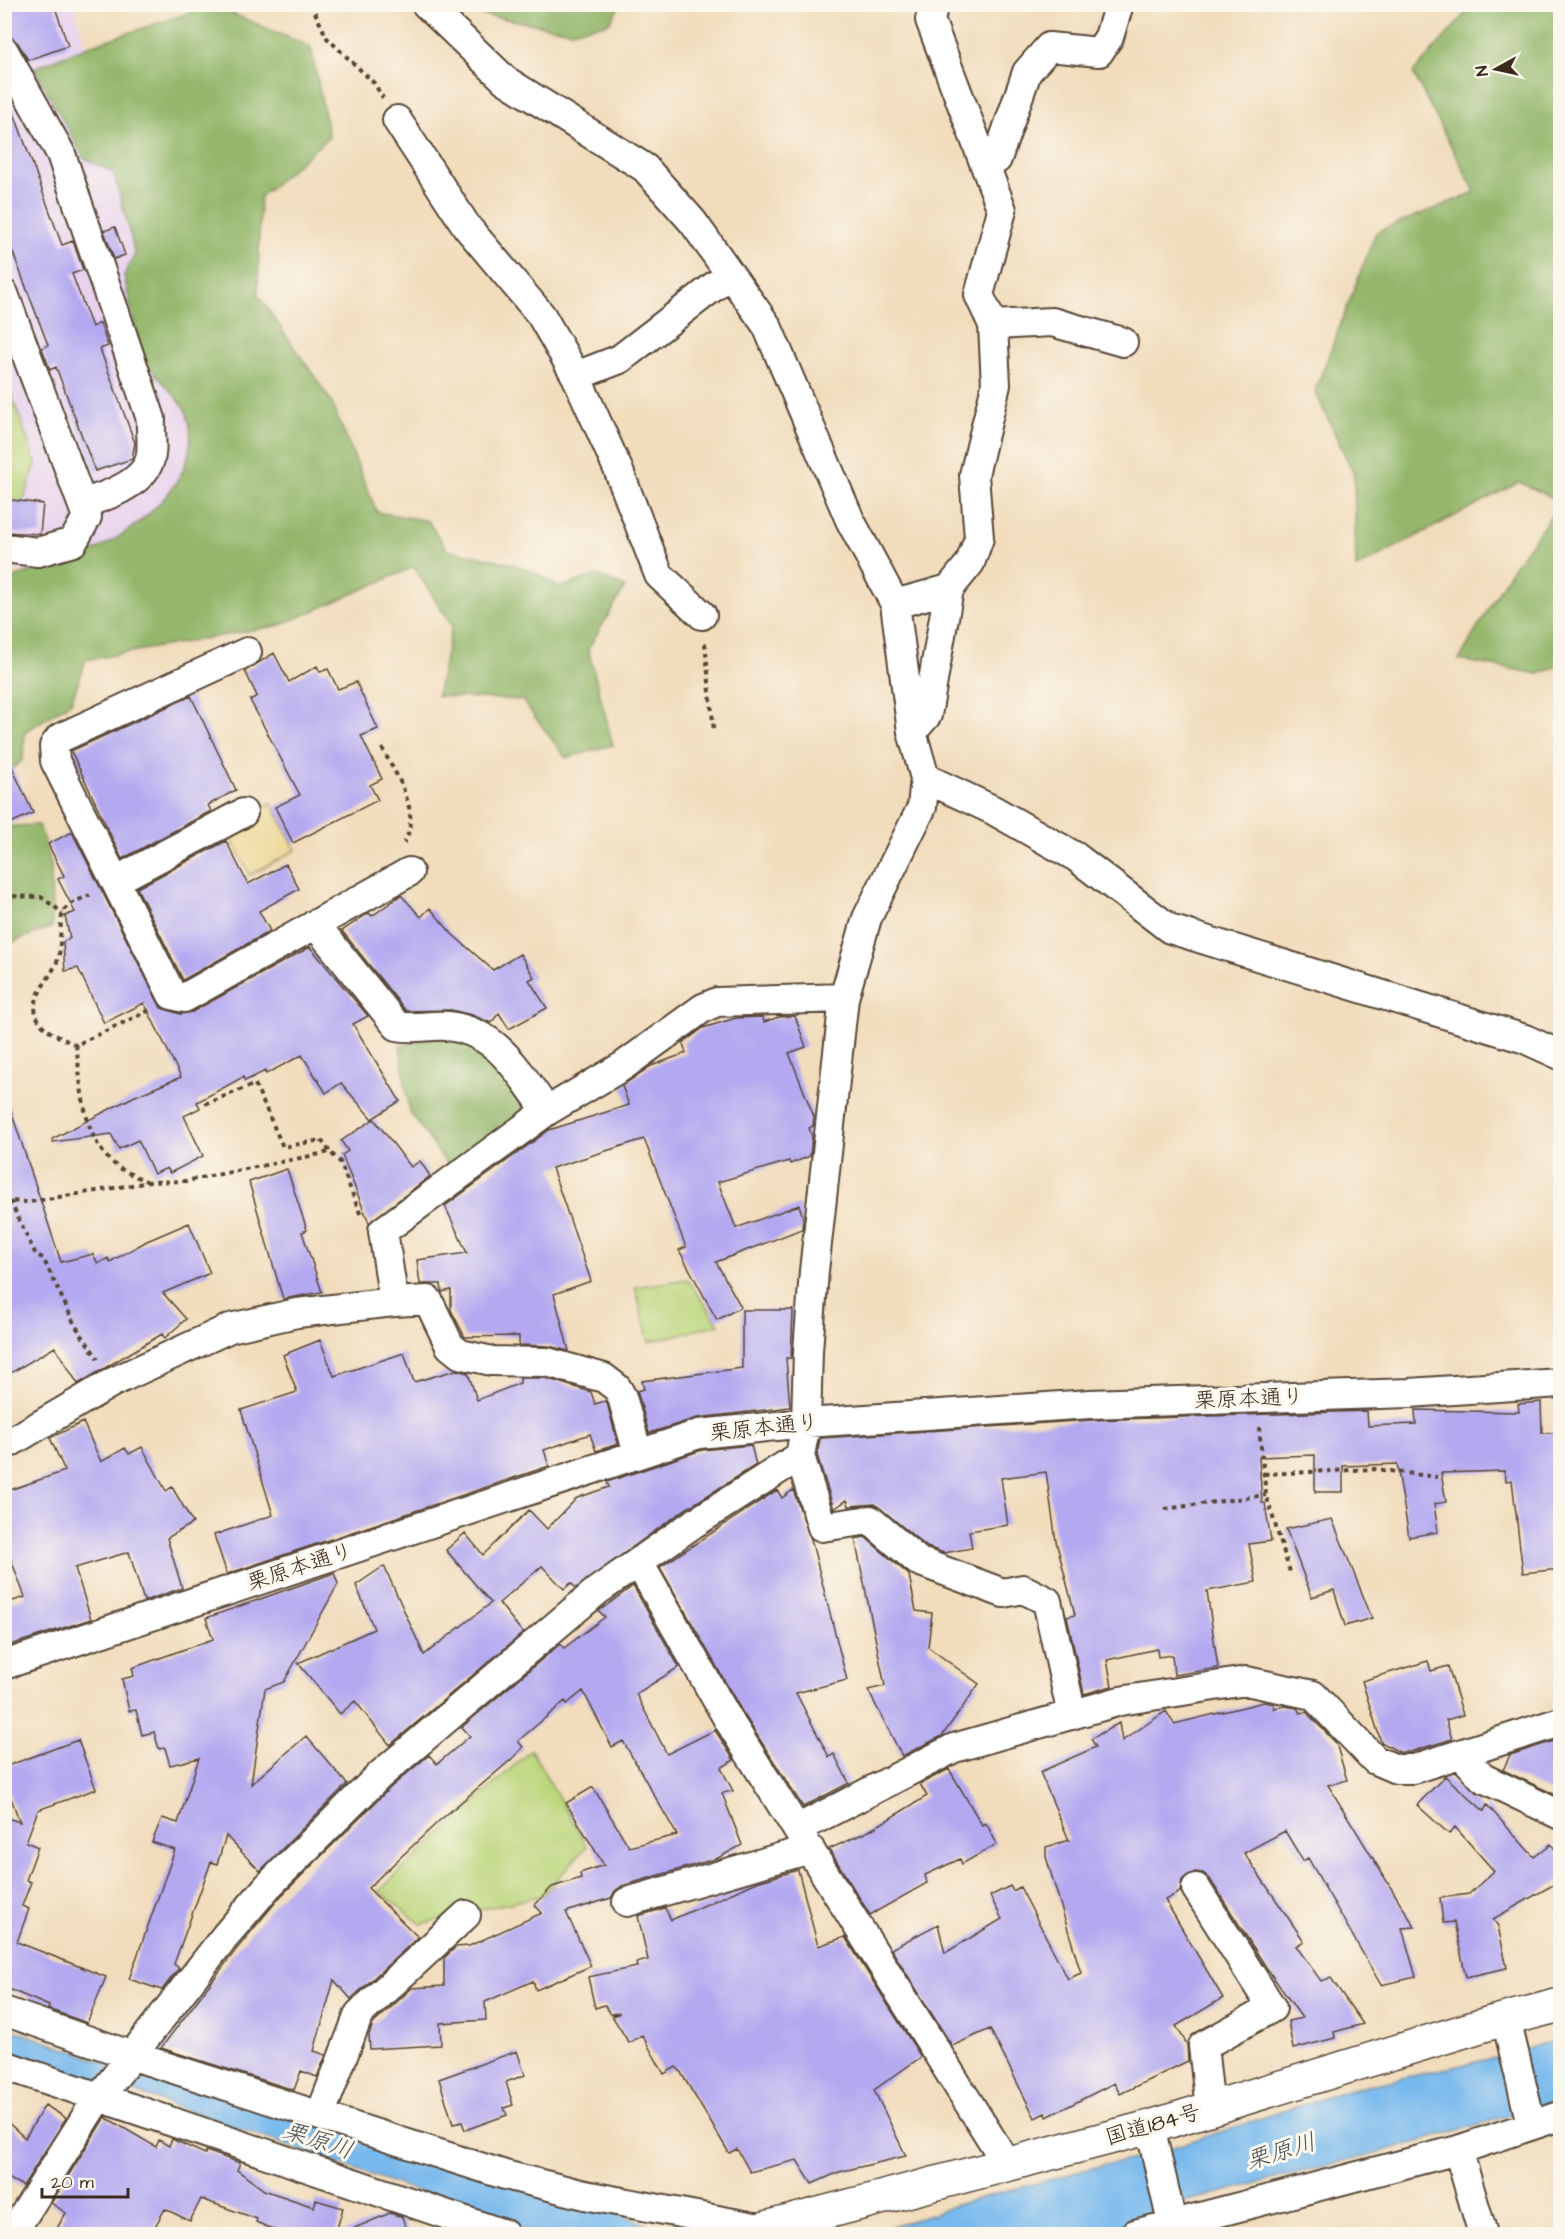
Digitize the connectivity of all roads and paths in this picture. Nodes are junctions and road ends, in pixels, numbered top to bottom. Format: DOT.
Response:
graph roads {
  1 [pos="311,4"];
  2 [pos="426,4"];
  3 [pos="934,4"];
  4 [pos="1119,4"];
  5 [pos="4,51"];
  6 [pos="397,120"];
  7 [pos="985,164"];
  8 [pos="730,274"];
  9 [pos="4,294"];
  10 [pos="993,325"];
  11 [pos="1123,342"];
  12 [pos="576,376"];
  13 [pos="82,503"];
  14 [pos="4,548"];
  15 [pos="949,589"];
  16 [pos="895,604"];
  17 [pos="702,615"];
  18 [pos="247,652"];
  19 [pos="714,732"];
  20 [pos="912,732"];
  21 [pos="382,748"];
  22 [pos="925,778"];
  23 [pos="243,813"];
  24 [pos="403,844"];
  25 [pos="409,872"];
  26 [pos="117,880"];
  27 [pos="4,896"];
  28 [pos="63,912"];
  29 [pos="315,924"];
  30 [pos="172,995"];
  31 [pos="844,998"];
  32 [pos="76,1045"];
  33 [pos="1560,1055"];
  34 [pos="205,1104"];
  35 [pos="547,1111"];
  36 [pos="330,1152"];
  37 [pos="150,1182"];
  38 [pos="7,1201"];
  39 [pos="383,1231"];
  40 [pos="394,1302"];
  41 [pos="113,1382"];
  42 [pos="1560,1383"];
  43 [pos="1257,1398"];
  44 [pos="806,1423"];
  45 [pos="4,1446"];
  46 [pos="638,1454"];
  47 [pos="800,1456"];
  48 [pos="1264,1474"];
  49 [pos="1437,1477"];
  50 [pos="1266,1494"];
  51 [pos="1165,1509"];
  52 [pos="639,1563"];
  53 [pos="1290,1572"];
  54 [pos="4,1665"];
  55 [pos="1072,1715"];
  56 [pos="1560,1722"];
  57 [pos="1461,1754"];
  58 [pos="1560,1815"];
  59 [pos="804,1839"];
  60 [pos="1196,1888"];
  61 [pos="627,1902"];
  62 [pos="466,1915"];
  63 [pos="1560,2005"];
  64 [pos="4,2011"];
  65 [pos="1509,2031"];
  66 [pos="128,2059"];
  67 [pos="4,2065"];
  68 [pos="103,2094"];
  69 [pos="1210,2109"];
  70 [pos="1529,2115"];
  71 [pos="1560,2115"];
  72 [pos="320,2116"];
  73 [pos="1152,2136"];
  74 [pos="1458,2150"];
  75 [pos="1007,2164"];
  76 [pos="1174,2222"];
  77 [pos="754,2232"];
  78 [pos="12,2235"];
  79 [pos="504,2235"];
  80 [pos="1135,2235"];
  81 [pos="1483,2235"];
  1 -- 6 [label="path"];
  2 -- 8 [label="street"];
  3 -- 7 [label="street"];
  4 -- 7 [label="street"];
  5 -- 13 [label="street"];
  6 -- 12 [label="street"];
  7 -- 10 [label="street"];
  8 -- 12 [label="street"];
  8 -- 16 [label="street"];
  9 -- 13 [label="street"];
  10 -- 11 [label="street"];
  10 -- 15 [label="street"];
  12 -- 17 [label="street"];
  13 -- 14 [label="street"];
  15 -- 16 [label="street"];
  15 -- 20 [label="street"];
  16 -- 20 [label="street"];
  17 -- 19 [label="path"];
  18 -- 26 [label="street"];
  20 -- 22 [label="street"];
  21 -- 24 [label="path"];
  22 -- 31 [label="street"];
  22 -- 33 [label="street"];
  23 -- 26 [label="street"];
  25 -- 29 [label="street"];
  26 -- 28 [label="path"];
  26 -- 30 [label="street"];
  27 -- 28 [label="path"];
  28 -- 32 [label="path"];
  29 -- 30 [label="street"];
  29 -- 35 [label="street"];
  30 -- 32 [label="path"];
  31 -- 35 [label="street"];
  31 -- 44 [label="street"];
  32 -- 37 [label="path"];
  34 -- 36 [label="path"];
  35 -- 39 [label="street"];
  36 -- 37 [label="path"];
  36 -- 39 [label="path"];
  37 -- 38 [label="path"];
  38 -- 41 [label="path"];
  39 -- 40 [label="street"];
  40 -- 41 [label="street"];
  40 -- 46 [label="street"];
  41 -- 45 [label="street"];
  42 -- 43 [label="street, 栗原本通り"];
  43 -- 44 [label="street, 栗原本通り"];
  43 -- 48 [label="path"];
  44 -- 46 [label="street, 栗原本通り"];
  44 -- 47 [label="street"];
  46 -- 54 [label="street, 栗原本通り"];
  47 -- 52 [label="street"];
  47 -- 55 [label="street"];
  48 -- 49 [label="path"];
  48 -- 50 [label="path"];
  50 -- 51 [label="path"];
  50 -- 53 [label="path"];
  52 -- 59 [label="street"];
  52 -- 66 [label="street"];
  55 -- 57 [label="street"];
  55 -- 59 [label="street"];
  56 -- 57 [label="street"];
  57 -- 58 [label="street"];
  59 -- 61 [label="street"];
  59 -- 75 [label="street"];
  60 -- 69 [label="street"];
  62 -- 72 [label="street"];
  63 -- 65 [label="highway, 国道184号"];
  64 -- 66 [label="street"];
  65 -- 69 [label="highway, 国道184号"];
  65 -- 70 [label="street"];
  66 -- 68 [label="street"];
  66 -- 72 [label="street"];
  67 -- 68 [label="street"];
  68 -- 78 [label="street"];
  68 -- 79 [label="street"];
  69 -- 73 [label="highway, 国道184号"];
  70 -- 71 [label="street"];
  70 -- 74 [label="street"];
  72 -- 77 [label="street"];
  73 -- 75 [label="highway, 国道184号"];
  73 -- 76 [label="street"];
  74 -- 76 [label="street"];
  74 -- 81 [label="street"];
  75 -- 77 [label="highway, 国道184号"];
  76 -- 80 [label="street"];
}
